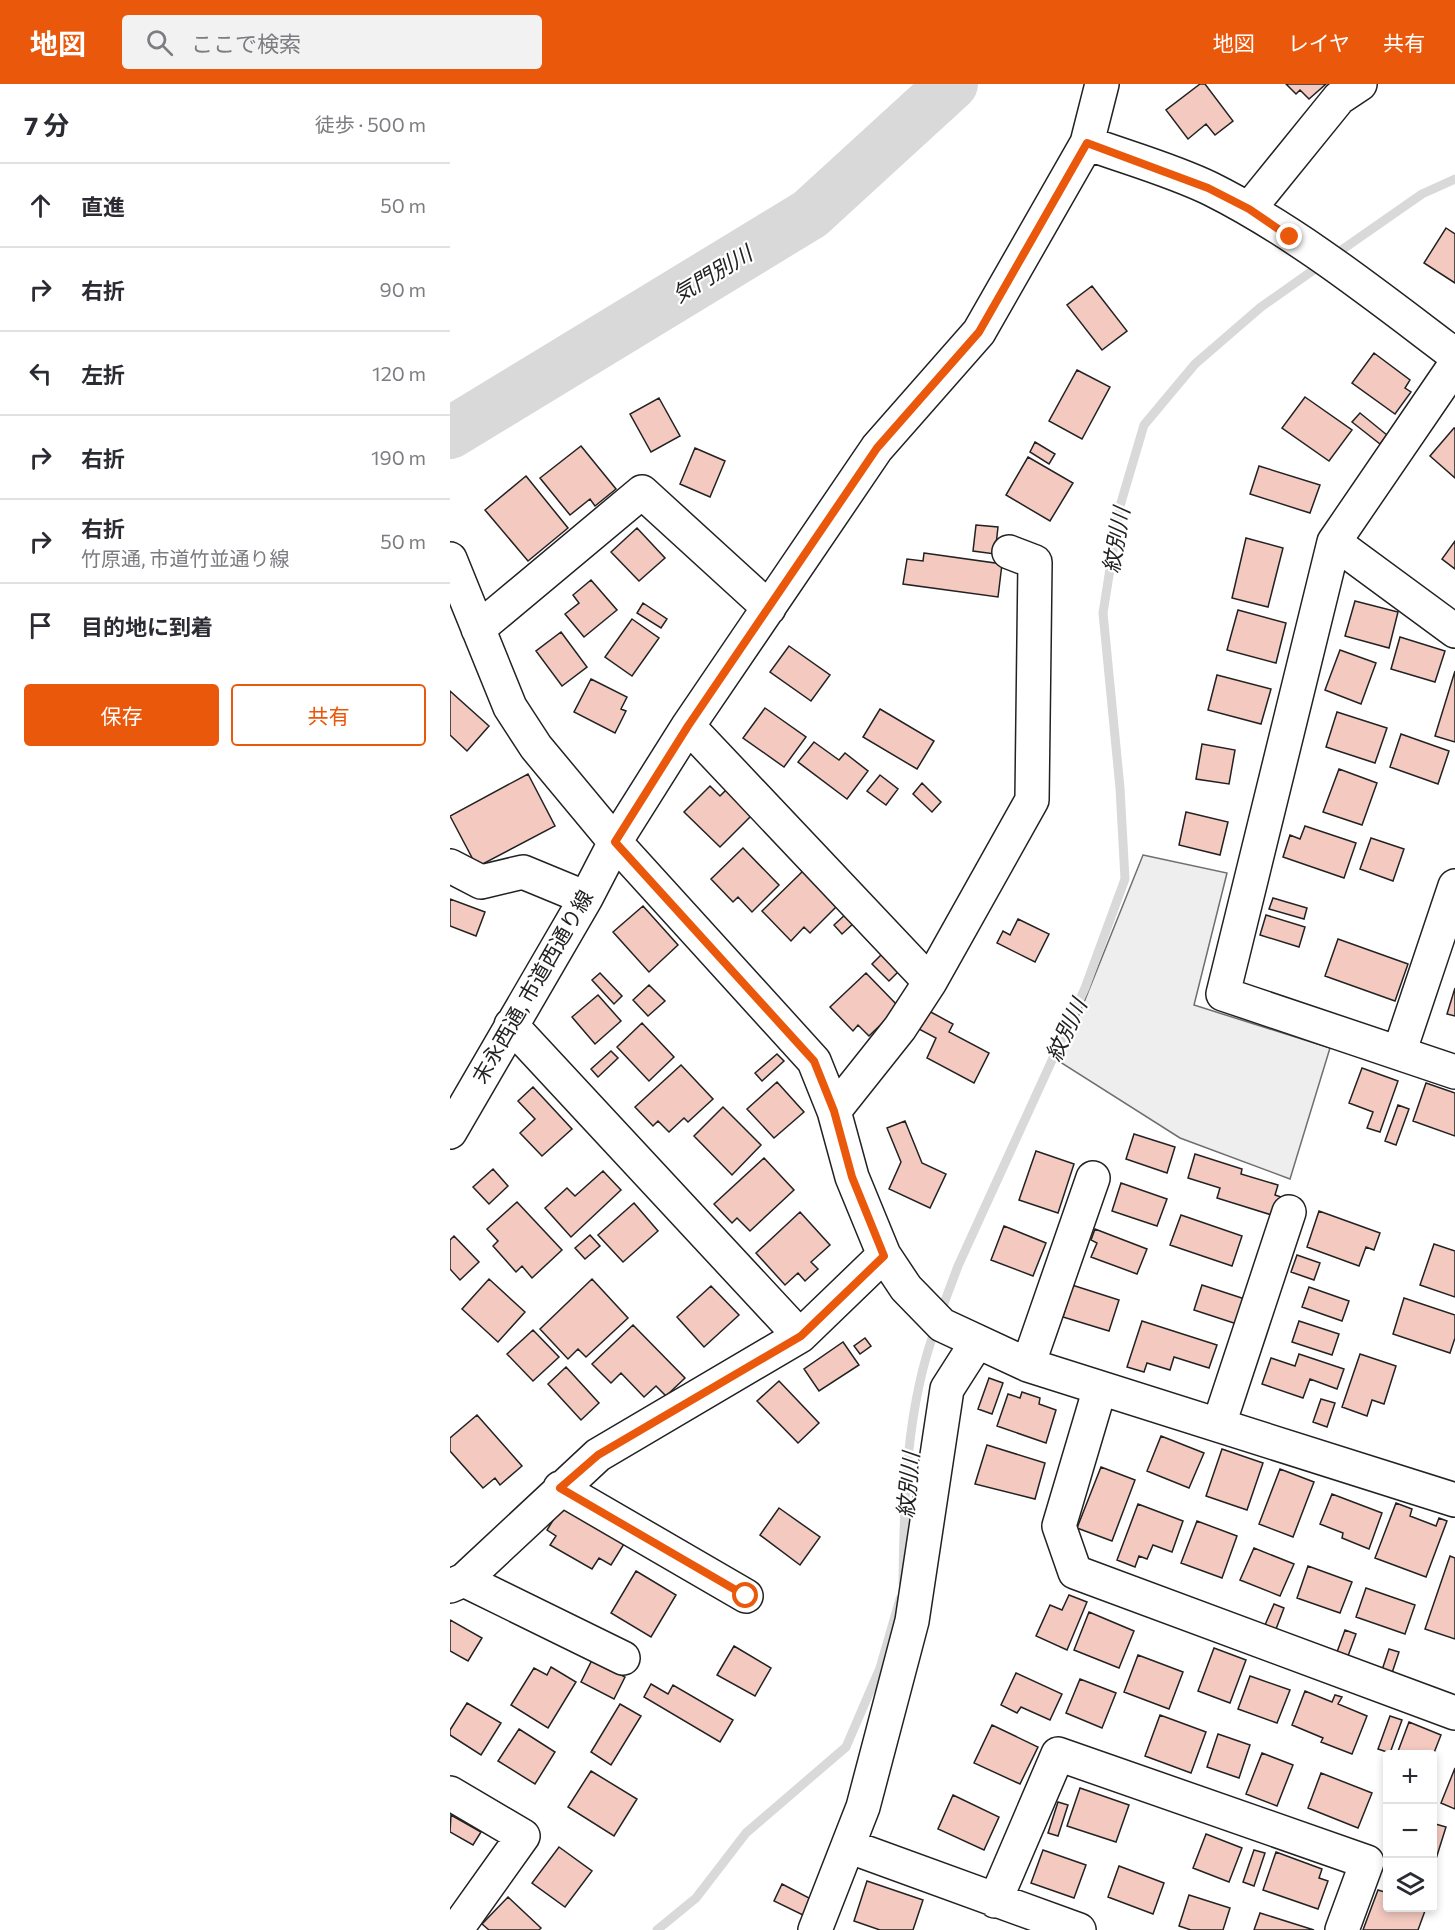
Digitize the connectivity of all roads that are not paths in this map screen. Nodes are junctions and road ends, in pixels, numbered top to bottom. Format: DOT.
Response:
graph roads {
  1 [pos="1360,84"];
  2 [pos="1102,88"];
  3 [pos="1087,143"];
  4 [pos="1249,209"];
  5 [pos="1455,355"];
  6 [pos="1455,365"];
  7 [pos="1334,542"];
  8 [pos="1009,552"];
  9 [pos="450,561"];
  10 [pos="768,608"];
  11 [pos="478,629"];
  12 [pos="1455,631"];
  13 [pos="688,726"];
  14 [pos="615,842"];
  15 [pos="450,866"];
  16 [pos="1455,886"];
  17 [pos="586,898"];
  18 [pos="930,982"];
  19 [pos="511,1025"];
  20 [pos="1399,1053"];
  21 [pos="1455,1072"];
  22 [pos="834,1111"];
  23 [pos="453,1119"];
  24 [pos="1092,1178"];
  25 [pos="1289,1212"];
  26 [pos="884,1256"];
  27 [pos="801,1336"];
  28 [pos="977,1342"];
  29 [pos="1028,1365"];
  30 [pos="1100,1388"];
  31 [pos="1219,1424"];
  32 [pos="560,1488"];
  33 [pos="1453,1491"];
  34 [pos="457,1583"];
  35 [pos="746,1596"];
  36 [pos="623,1658"];
  37 [pos="1455,1713"];
  38 [pos="450,1793"];
  39 [pos="848,1846"];
  40 [pos="995,1901"];
  41 [pos="456,1930"];
  42 [pos="815,1930"];
  43 [pos="1079,1930"];
  44 [pos="1342,1930"];
  1 -- 4 [label="street"];
  2 -- 3 [label="street, 末永西通, 市道西通り線"];
  3 -- 4 [label="street"];
  3 -- 10 [label="street, 末永西通, 市道西通り線"];
  4 -- 5 [label="street"];
  6 -- 7 [label="street"];
  7 -- 12 [label="street"];
  7 -- 20 [label="street"];
  8 -- 18 [label="street"];
  9 -- 11 [label="street"];
  10 -- 11 [label="street"];
  10 -- 13 [label="street, 末永西通, 市道西通り線"];
  11 -- 14 [label="street"];
  13 -- 14 [label="street, 末永西通, 市道西通り線"];
  13 -- 18 [label="street"];
  14 -- 17 [label="street, 末永西通, 市道西通り線"];
  14 -- 22 [label="street"];
  15 -- 17 [label="street"];
  16 -- 20 [label="street"];
  17 -- 19 [label="street, 末永西通, 市道西通り線"];
  18 -- 22 [label="street"];
  19 -- 23 [label="street, 末永西通, 市道西通り線"];
  19 -- 27 [label="street"];
  20 -- 21 [label="street"];
  22 -- 26 [label="street"];
  24 -- 29 [label="street"];
  25 -- 31 [label="street"];
  26 -- 27 [label="street"];
  26 -- 28 [label="street"];
  27 -- 32 [label="street"];
  28 -- 29 [label="street"];
  28 -- 39 [label="street"];
  29 -- 30 [label="street"];
  30 -- 31 [label="street"];
  30 -- 37 [label="street"];
  31 -- 33 [label="street"];
  32 -- 34 [label="street"];
  32 -- 35 [label="street"];
  34 -- 36 [label="street"];
  38 -- 41 [label="street"];
  39 -- 40 [label="street"];
  39 -- 42 [label="street"];
  40 -- 43 [label="street"];
  40 -- 44 [label="street"];
}
